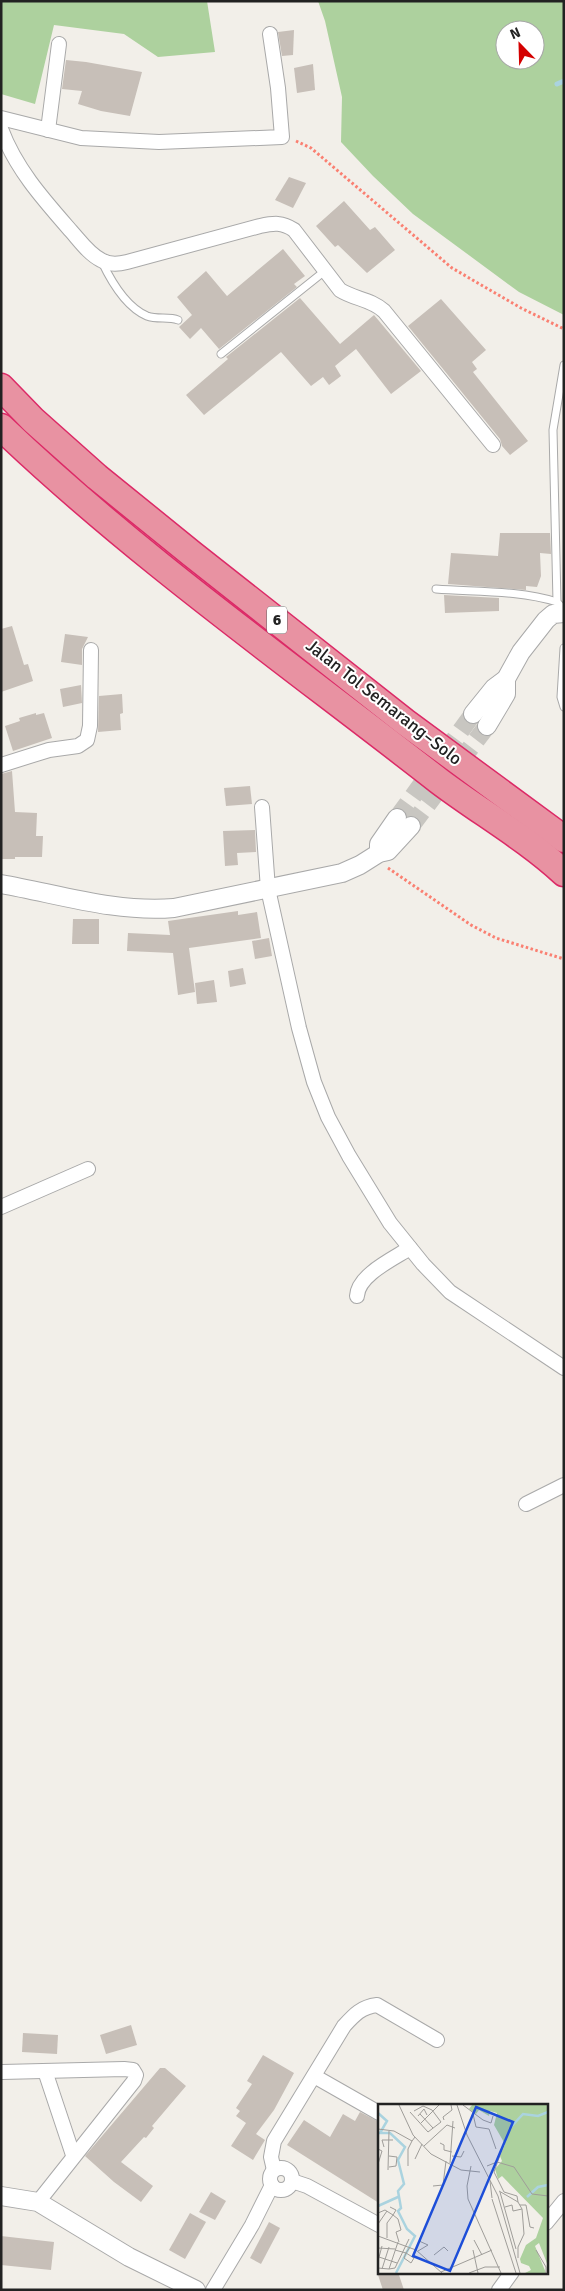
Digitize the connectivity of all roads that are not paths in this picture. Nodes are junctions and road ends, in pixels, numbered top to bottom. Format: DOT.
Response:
graph roads {
  1 [pos="270,34"];
  2 [pos="59,44"];
  3 [pos="1,118"];
  4 [pos="1,129"];
  5 [pos="48,130"];
  6 [pos="102,261"];
  7 [pos="326,270"];
  8 [pos="178,320"];
  9 [pos="221,354"];
  10 [pos="564,365"];
  11 [pos="1,387"];
  12 [pos="1,426"];
  13 [pos="493,445"];
  14 [pos="436,589"];
  15 [pos="562,608"];
  16 [pos="564,648"];
  17 [pos="90,650"];
  18 [pos="506,679"];
  19 [pos="564,707"];
  20 [pos="472,714"];
  21 [pos="487,726"];
  22 [pos="1,764"];
  23 [pos="509,798"];
  24 [pos="262,807"];
  25 [pos="404,822"];
  26 [pos="564,826"];
  27 [pos="564,839"];
  28 [pos="564,873"];
  29 [pos="1,884"];
  30 [pos="268,889"];
  31 [pos="88,1170"];
  32 [pos="1,1208"];
  33 [pos="410,1248"];
  34 [pos="357,1296"];
  35 [pos="564,1368"];
  36 [pos="564,1485"];
  37 [pos="526,1504"];
  38 [pos="437,2040"];
  39 [pos="45,2071"];
  40 [pos="2,2072"];
  41 [pos="314,2076"];
  42 [pos="378,2112"];
  43 [pos="73,2155"];
  44 [pos="274,2170"];
  45 [pos="292,2181"];
  46 [pos="272,2185"];
  47 [pos="1,2196"];
  48 [pos="564,2201"];
  49 [pos="38,2202"];
  50 [pos="548,2221"];
  51 [pos="378,2224"];
  52 [pos="511,2274"];
  53 [pos="196,2290"];
  54 [pos="213,2290"];
  55 [pos="499,2290"];
  1 -- 5 [label="street"];
  2 -- 5 [label="street"];
  3 -- 5 [label="street"];
  4 -- 6 [label="street"];
  6 -- 7 [label="street"];
  6 -- 8 [label="lane"];
  7 -- 9 [label="lane"];
  7 -- 13 [label="street"];
  10 -- 15 [label="lane"];
  11 -- 23 [label="highway, Jalan Tol Semarang–Solo / 6"];
  12 -- 28 [label="highway, Jalan Tol Semarang–Solo / 6"];
  14 -- 15 [label="lane"];
  15 -- 18 [label="street"];
  16 -- 19 [label="lane"];
  17 -- 22 [label="street"];
  18 -- 20 [label="street"];
  18 -- 21 [label="street"];
  23 -- 26 [label="highway"];
  23 -- 27 [label="highway, Jalan Tol Semarang–Solo / 6"];
  24 -- 30 [label="street"];
  25 -- 30 [label="street"];
  29 -- 30 [label="street"];
  30 -- 33 [label="street"];
  31 -- 32 [label="street"];
  33 -- 34 [label="street"];
  33 -- 35 [label="street"];
  36 -- 37 [label="street"];
  38 -- 41 [label="street"];
  39 -- 40 [label="street"];
  39 -- 43 [label="street"];
  39 -- 43 [label="street"];
  41 -- 42 [label="street"];
  41 -- 44 [label="street"];
  43 -- 49 [label="street"];
  44 -- 45 [label="street"];
  44 -- 46 [label="street"];
  45 -- 46 [label="street"];
  45 -- 51 [label="street"];
  46 -- 54 [label="street"];
  47 -- 49 [label="street"];
  48 -- 50 [label="street"];
  49 -- 53 [label="street"];
  52 -- 55 [label="street"];
}
